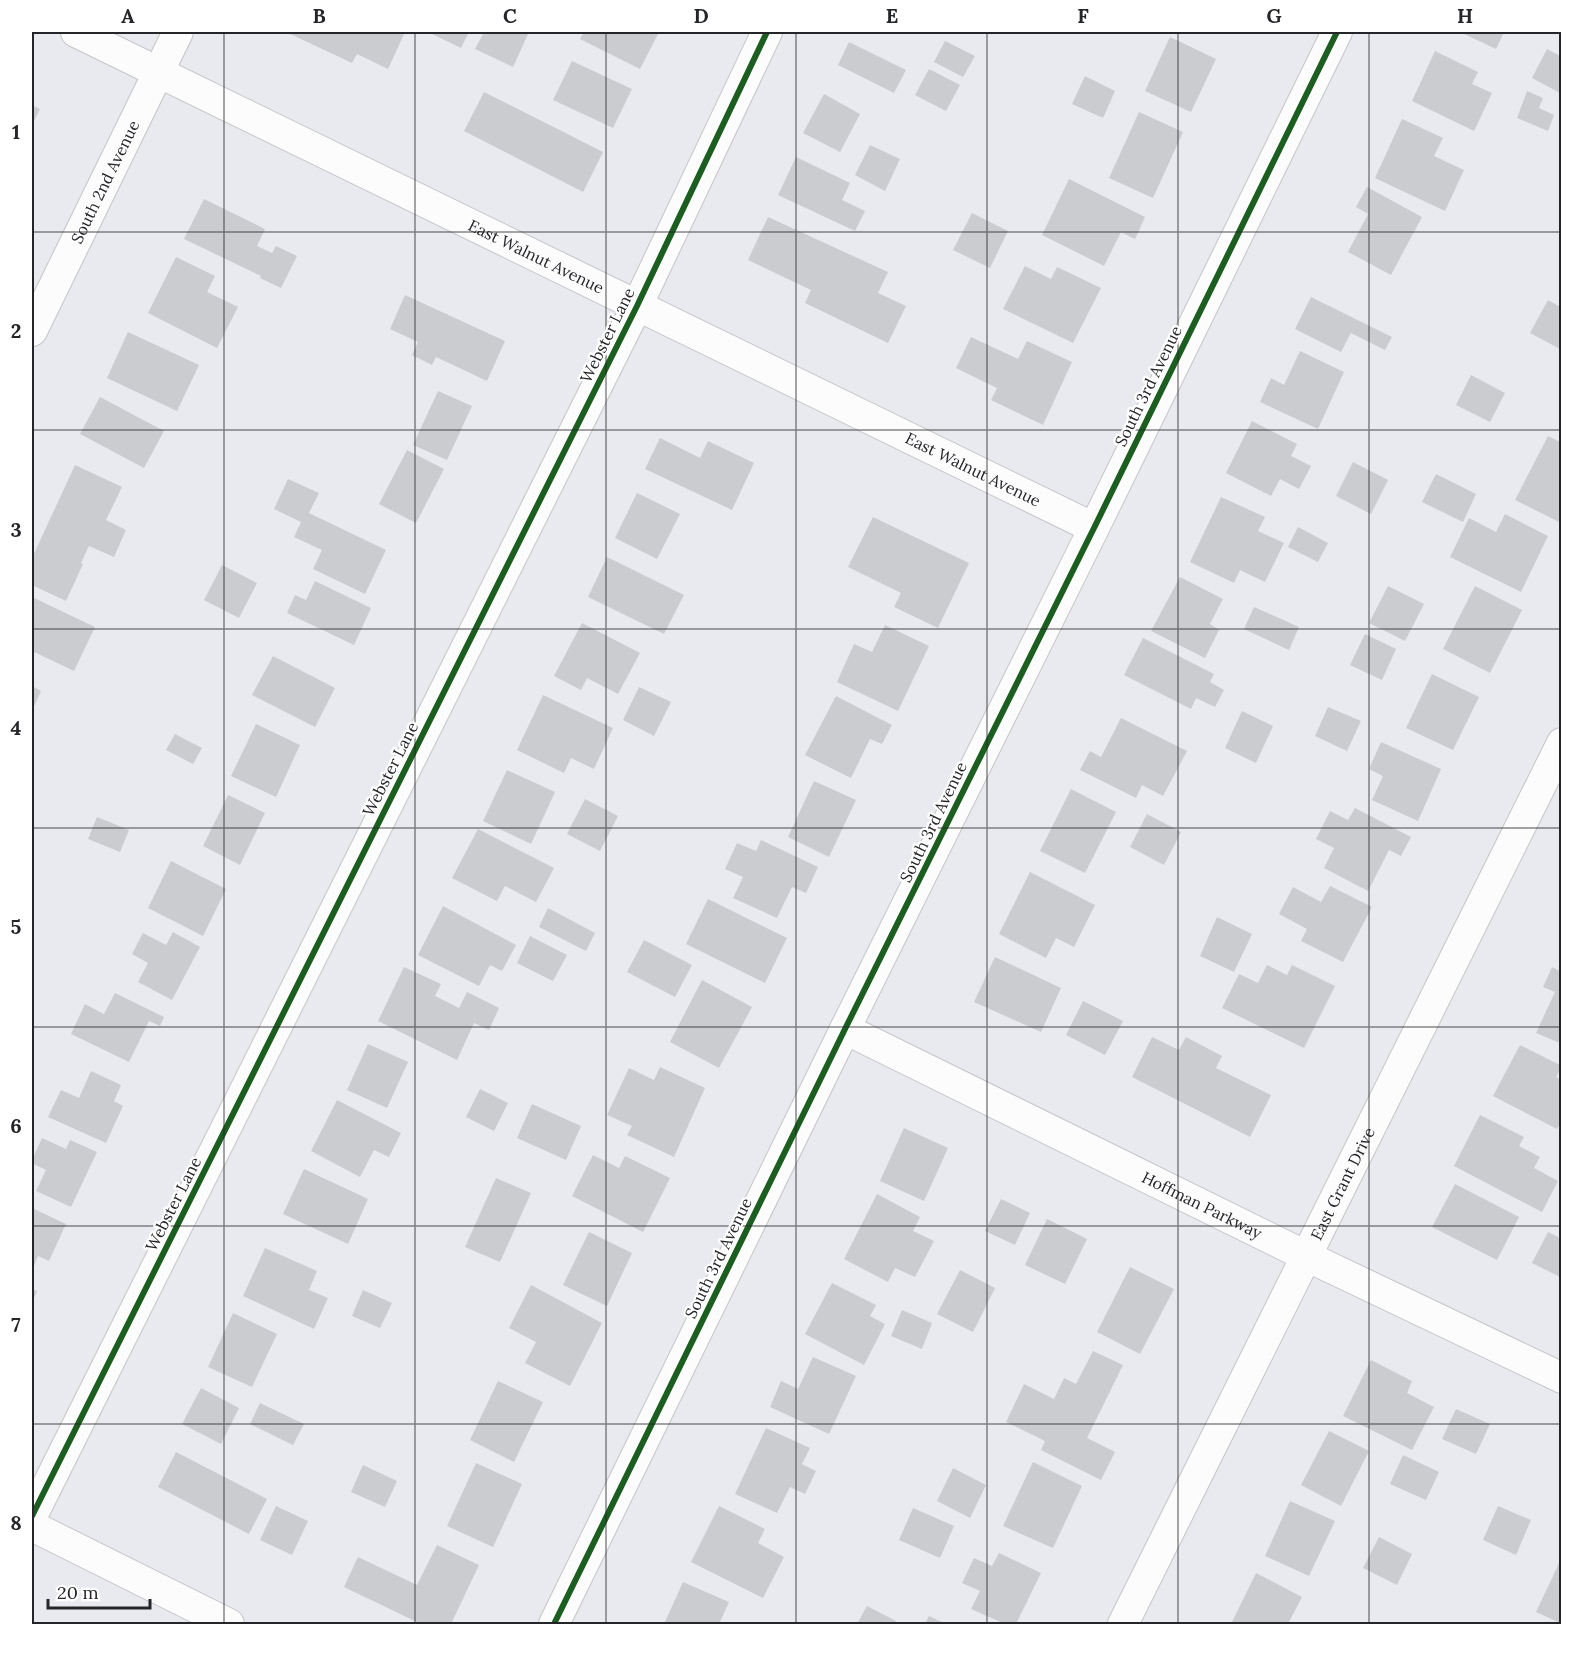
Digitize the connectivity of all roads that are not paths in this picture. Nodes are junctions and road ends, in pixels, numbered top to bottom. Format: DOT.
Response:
graph roads {
  1 [pos="76,32"];
  2 [pos="178,32"];
  3 [pos="767,32"];
  4 [pos="1336,32"];
  5 [pos="159,72"];
  6 [pos="637,306"];
  7 [pos="32,331"];
  8 [pos="1094,528"];
  9 [pos="1562,743"];
  10 [pos="844,1029"];
  11 [pos="1306,1256"];
  12 [pos="1562,1378"];
  13 [pos="32,1516"];
  14 [pos="32,1526"];
  15 [pos="230,1624"];
  16 [pos="554,1624"];
  17 [pos="1123,1624"];
  1 -- 5 [label="street, East Walnut Avenue"];
  2 -- 5 [label="street, South 2nd Avenue"];
  3 -- 6 [label="street, Webster Lane"];
  4 -- 8 [label="street, South 3rd Avenue"];
  5 -- 6 [label="street, East Walnut Avenue"];
  5 -- 7 [label="street, South 2nd Avenue"];
  6 -- 8 [label="street, East Walnut Avenue"];
  6 -- 13 [label="street, Webster Lane"];
  8 -- 10 [label="street, South 3rd Avenue"];
  9 -- 11 [label="street, East Grant Drive"];
  10 -- 11 [label="street, Hoffman Parkway"];
  10 -- 16 [label="street, South 3rd Avenue"];
  11 -- 12 [label="street, Hoffman Parkway"];
  11 -- 17 [label="street, East Grant Drive"];
  14 -- 15 [label="street"];
}
